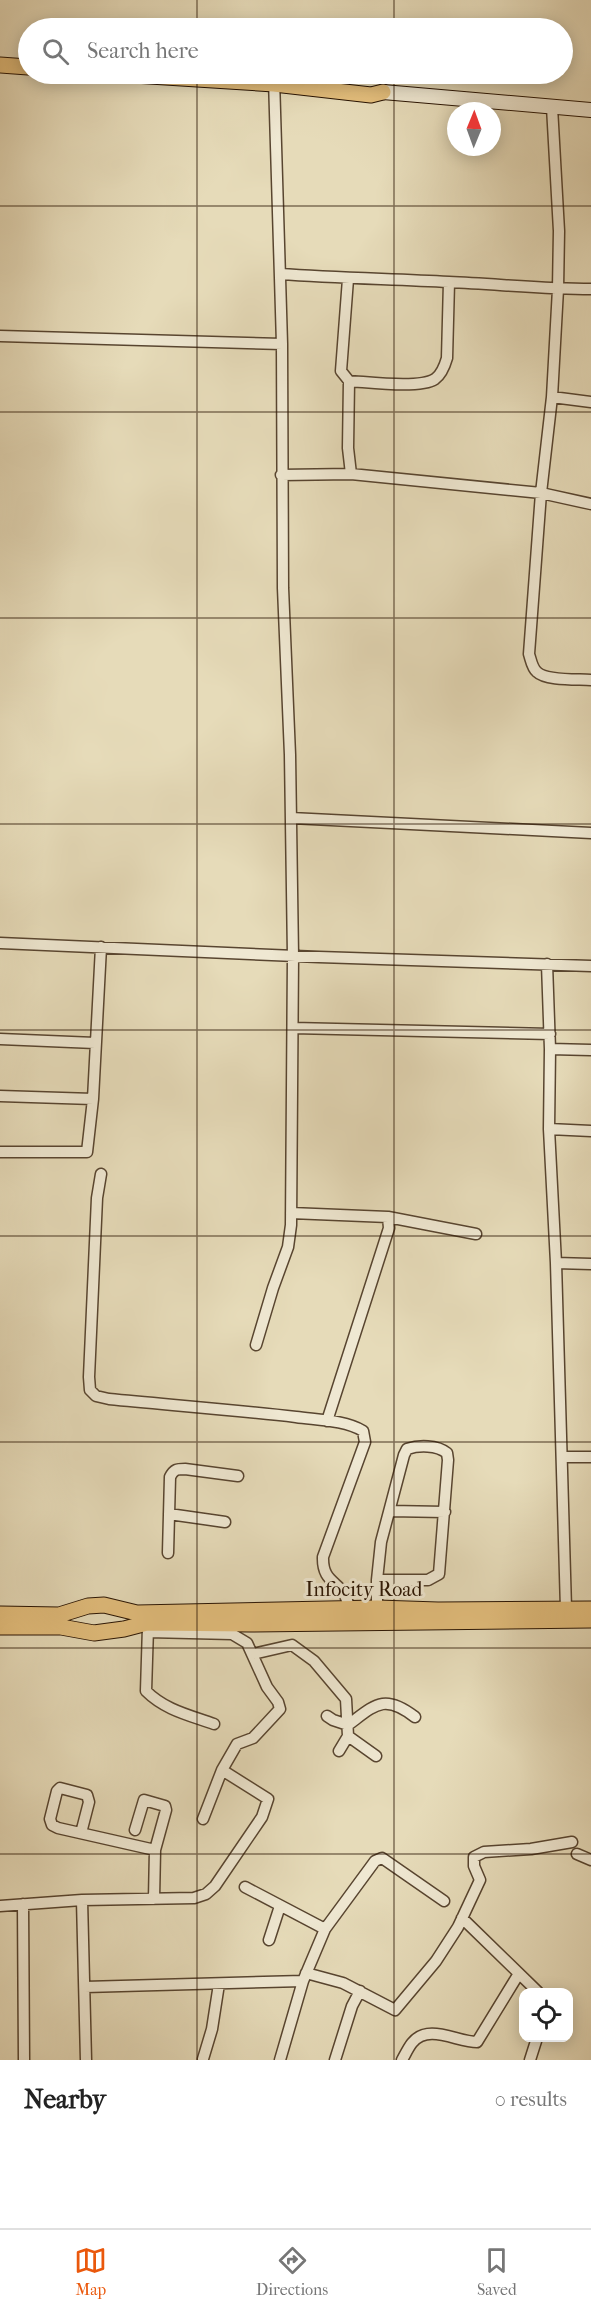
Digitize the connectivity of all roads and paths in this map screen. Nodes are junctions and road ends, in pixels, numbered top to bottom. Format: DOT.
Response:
graph roads {
  1 [pos="0,56"];
  2 [pos="18,57"];
  3 [pos="0,65"];
  4 [pos="18,66"];
  5 [pos="274,84"];
  6 [pos="324,84"];
  7 [pos="383,92"];
  8 [pos="552,107"];
  9 [pos="591,110"];
  10 [pos="280,274"];
  11 [pos="348,279"];
  12 [pos="449,282"];
  13 [pos="558,289"];
  14 [pos="591,289"];
  15 [pos="0,336"];
  16 [pos="282,344"];
  17 [pos="349,381"];
  18 [pos="552,397"];
  19 [pos="591,402"];
  20 [pos="351,474"];
  21 [pos="281,476"];
  22 [pos="541,493"];
  23 [pos="591,504"];
  24 [pos="591,680"];
  25 [pos="291,818"];
  26 [pos="591,833"];
  27 [pos="0,943"];
  28 [pos="101,948"];
  29 [pos="292,956"];
  30 [pos="547,964"];
  31 [pos="591,966"];
  32 [pos="293,1028"];
  33 [pos="550,1034"];
  34 [pos="0,1039"];
  35 [pos="95,1043"];
  36 [pos="550,1049"];
  37 [pos="591,1050"];
  38 [pos="0,1096"];
  39 [pos="93,1099"];
  40 [pos="549,1129"];
  41 [pos="591,1131"];
  42 [pos="0,1152"];
  43 [pos="101,1174"];
  44 [pos="291,1213"];
  45 [pos="388,1217"];
  46 [pos="476,1234"];
  47 [pos="556,1263"];
  48 [pos="591,1264"];
  49 [pos="256,1345"];
  50 [pos="327,1421"];
  51 [pos="562,1457"];
  52 [pos="591,1457"];
  53 [pos="238,1476"];
  54 [pos="390,1511"];
  55 [pos="445,1512"];
  56 [pos="169,1514"];
  57 [pos="225,1522"];
  58 [pos="168,1553"];
  59 [pos="377,1580"];
  60 [pos="377,1608"];
  61 [pos="349,1609"];
  62 [pos="591,1609"];
  63 [pos="566,1610"];
  64 [pos="0,1614"];
  65 [pos="495,1616"];
  66 [pos="591,1620"];
  67 [pos="60,1621"];
  68 [pos="143,1623"];
  69 [pos="0,1627"];
  70 [pos="253,1654"];
  71 [pos="327,1716"];
  72 [pos="415,1717"];
  73 [pos="214,1724"];
  74 [pos="348,1730"];
  75 [pos="339,1751"];
  76 [pos="376,1756"];
  77 [pos="222,1770"];
  78 [pos="203,1818"];
  79 [pos="135,1830"];
  80 [pos="81,1833"];
  81 [pos="572,1842"];
  82 [pos="155,1850"];
  83 [pos="578,1854"];
  84 [pos="591,1860"];
  85 [pos="245,1887"];
  86 [pos="154,1899"];
  87 [pos="82,1900"];
  88 [pos="444,1901"];
  89 [pos="23,1904"];
  90 [pos="0,1906"];
  91 [pos="280,1906"];
  92 [pos="462,1918"];
  93 [pos="325,1929"];
  94 [pos="269,1940"];
  95 [pos="518,1975"];
  96 [pos="305,1977"];
  97 [pos="219,1984"];
  98 [pos="85,1988"];
  99 [pos="533,1988"];
  100 [pos="360,1991"];
  101 [pos="535,2042"];
  102 [pos="203,2059"];
  103 [pos="24,2060"];
  104 [pos="86,2060"];
  105 [pos="280,2060"];
  106 [pos="335,2060"];
  107 [pos="402,2060"];
  108 [pos="530,2060"];
  1 -- 2 [label="main road"];
  3 -- 4 [label="main road"];
  5 -- 10 [label="street"];
  6 -- 7 [label="main road"];
  7 -- 8 [label="main road"];
  8 -- 9 [label="main road"];
  8 -- 13 [label="street"];
  10 -- 11 [label="street"];
  10 -- 16 [label="street"];
  11 -- 12 [label="street"];
  11 -- 17 [label="street"];
  12 -- 13 [label="street"];
  12 -- 17 [label="street"];
  13 -- 14 [label="street"];
  13 -- 18 [label="street"];
  15 -- 16 [label="street"];
  16 -- 21 [label="street"];
  17 -- 20 [label="street"];
  18 -- 19 [label="street"];
  18 -- 22 [label="street"];
  20 -- 21 [label="street"];
  20 -- 22 [label="street"];
  21 -- 25 [label="street"];
  22 -- 23 [label="street"];
  22 -- 24 [label="street"];
  25 -- 26 [label="street"];
  25 -- 29 [label="street"];
  27 -- 28 [label="street"];
  28 -- 29 [label="street"];
  28 -- 35 [label="street"];
  29 -- 30 [label="street"];
  29 -- 32 [label="street"];
  30 -- 31 [label="street"];
  30 -- 33 [label="street"];
  32 -- 33 [label="street"];
  32 -- 44 [label="street"];
  33 -- 36 [label="street"];
  34 -- 35 [label="street"];
  35 -- 39 [label="street"];
  36 -- 37 [label="street"];
  36 -- 40 [label="street"];
  38 -- 39 [label="street"];
  39 -- 42 [label="street"];
  40 -- 41 [label="street"];
  40 -- 47 [label="street"];
  43 -- 50 [label="street"];
  44 -- 45 [label="street"];
  44 -- 49 [label="street"];
  45 -- 46 [label="street"];
  45 -- 50 [label="street"];
  47 -- 48 [label="street"];
  47 -- 51 [label="street"];
  50 -- 61 [label="street"];
  51 -- 52 [label="street"];
  51 -- 63 [label="street"];
  53 -- 56 [label="street"];
  54 -- 55 [label="street"];
  54 -- 55 [label="street"];
  54 -- 59 [label="street"];
  55 -- 59 [label="street"];
  56 -- 57 [label="street"];
  56 -- 58 [label="street"];
  59 -- 60 [label="street"];
  60 -- 61 [label="main road, Infocity Road"];
  60 -- 65 [label="main road, Infocity Road"];
  61 -- 68 [label="main road, Infocity Road"];
  62 -- 63 [label="main road, Infocity Road"];
  63 -- 65 [label="main road, Infocity Road"];
  64 -- 67 [label="main road, Infocity Road"];
  65 -- 66 [label="main road, Infocity Road"];
  65 -- 68 [label="main road, Infocity Road"];
  67 -- 68 [label="main road, Infocity Road"];
  67 -- 68 [label="main road, Infocity Road"];
  67 -- 69 [label="main road, Infocity Road"];
  68 -- 70 [label="street"];
  68 -- 73 [label="street"];
  70 -- 74 [label="street"];
  70 -- 77 [label="street"];
  71 -- 74 [label="street"];
  72 -- 74 [label="street"];
  74 -- 75 [label="street"];
  74 -- 76 [label="street"];
  77 -- 78 [label="street"];
  77 -- 86 [label="street"];
  79 -- 82 [label="street"];
  80 -- 80 [label="street"];
  80 -- 82 [label="street"];
  81 -- 92 [label="street"];
  82 -- 86 [label="street"];
  83 -- 84 [label="street"];
  85 -- 91 [label="street"];
  86 -- 87 [label="street"];
  87 -- 89 [label="street"];
  87 -- 98 [label="street"];
  88 -- 93 [label="street"];
  89 -- 90 [label="street"];
  89 -- 103 [label="street"];
  91 -- 93 [label="street"];
  91 -- 94 [label="street"];
  92 -- 95 [label="street"];
  92 -- 100 [label="street"];
  93 -- 96 [label="street"];
  95 -- 99 [label="street"];
  95 -- 107 [label="street"];
  96 -- 97 [label="street"];
  96 -- 100 [label="street"];
  96 -- 105 [label="street"];
  97 -- 98 [label="street"];
  97 -- 102 [label="street"];
  98 -- 104 [label="street"];
  100 -- 106 [label="street"];
  101 -- 108 [label="street"];
}
